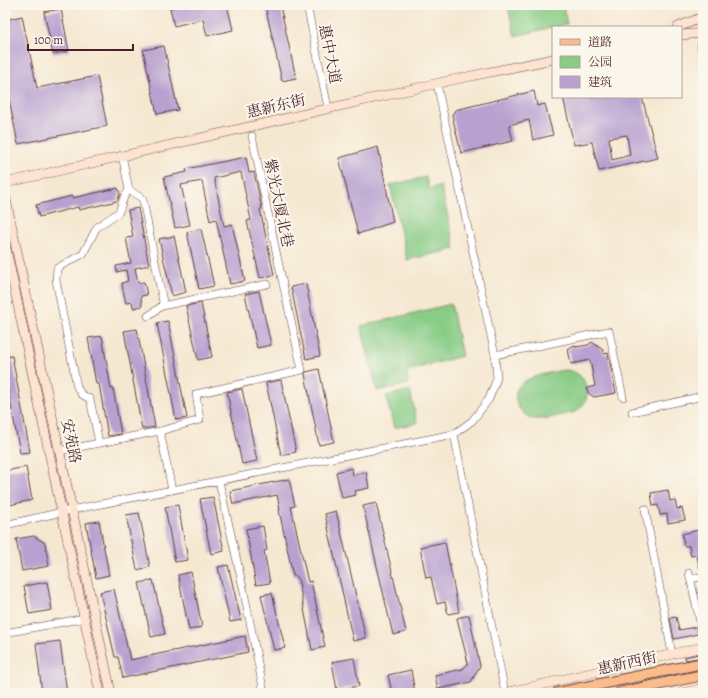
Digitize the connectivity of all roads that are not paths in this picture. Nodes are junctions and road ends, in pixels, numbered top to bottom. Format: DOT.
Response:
graph roads {
  1 [pos="307,5"];
  2 [pos="703,17"];
  3 [pos="680,26"];
  4 [pos="703,33"];
  5 [pos="682,35"];
  6 [pos="703,43"];
  7 [pos="703,52"];
  8 [pos="552,59"];
  9 [pos="437,84"];
  10 [pos="328,108"];
  11 [pos="252,136"];
  12 [pos="122,155"];
  13 [pos="5,183"];
  14 [pos="129,190"];
  15 [pos="5,194"];
  16 [pos="5,244"];
  17 [pos="267,284"];
  18 [pos="162,306"];
  19 [pos="148,316"];
  20 [pos="495,355"];
  21 [pos="703,396"];
  22 [pos="623,397"];
  23 [pos="632,412"];
  24 [pos="160,431"];
  25 [pos="454,434"];
  26 [pos="99,443"];
  27 [pos="59,451"];
  28 [pos="219,480"];
  29 [pos="172,490"];
  30 [pos="644,509"];
  31 [pos="67,511"];
  32 [pos="5,524"];
  33 [pos="703,576"];
  34 [pos="85,618"];
  35 [pos="5,633"];
  36 [pos="703,635"];
  37 [pos="703,647"];
  38 [pos="672,654"];
  39 [pos="703,663"];
  40 [pos="703,675"];
  41 [pos="703,688"];
  42 [pos="100,693"];
  43 [pos="111,693"];
  44 [pos="264,693"];
  45 [pos="505,693"];
  46 [pos="557,693"];
  47 [pos="619,693"];
  48 [pos="682,693"];
  1 -- 10 [label="street, 惠中大道"];
  2 -- 3 [label="main road"];
  4 -- 5 [label="main road"];
  6 -- 7 [label="main road"];
  8 -- 9 [label="main road, 惠新东街"];
  9 -- 10 [label="main road, 惠新东街"];
  9 -- 20 [label="street"];
  10 -- 12 [label="main road, 惠新东街"];
  11 -- 24 [label="street, 紫光大厦北巷"];
  12 -- 13 [label="main road, 惠新东街"];
  12 -- 14 [label="street"];
  14 -- 18 [label="street"];
  14 -- 26 [label="street"];
  15 -- 27 [label="main road, 安苑路"];
  16 -- 31 [label="main road, 安苑路"];
  17 -- 18 [label="street"];
  18 -- 19 [label="street"];
  20 -- 22 [label="street"];
  20 -- 25 [label="street"];
  21 -- 23 [label="street"];
  24 -- 26 [label="street"];
  24 -- 29 [label="street"];
  25 -- 28 [label="street"];
  25 -- 45 [label="street"];
  26 -- 27 [label="street"];
  27 -- 31 [label="main road, 安苑路"];
  28 -- 29 [label="street"];
  28 -- 44 [label="street"];
  29 -- 31 [label="street"];
  30 -- 38 [label="street"];
  31 -- 32 [label="street"];
  31 -- 34 [label="main road, 安苑路"];
  31 -- 43 [label="main road, 安苑路"];
  33 -- 36 [label="street"];
  34 -- 35 [label="street"];
  34 -- 42 [label="main road, 安苑路"];
  37 -- 38 [label="main road"];
  38 -- 45 [label="main road"];
  39 -- 46 [label="main road, 惠新西街"];
  40 -- 47 [label="main road, 惠新西街"];
  41 -- 48 [label="main road"];
}
